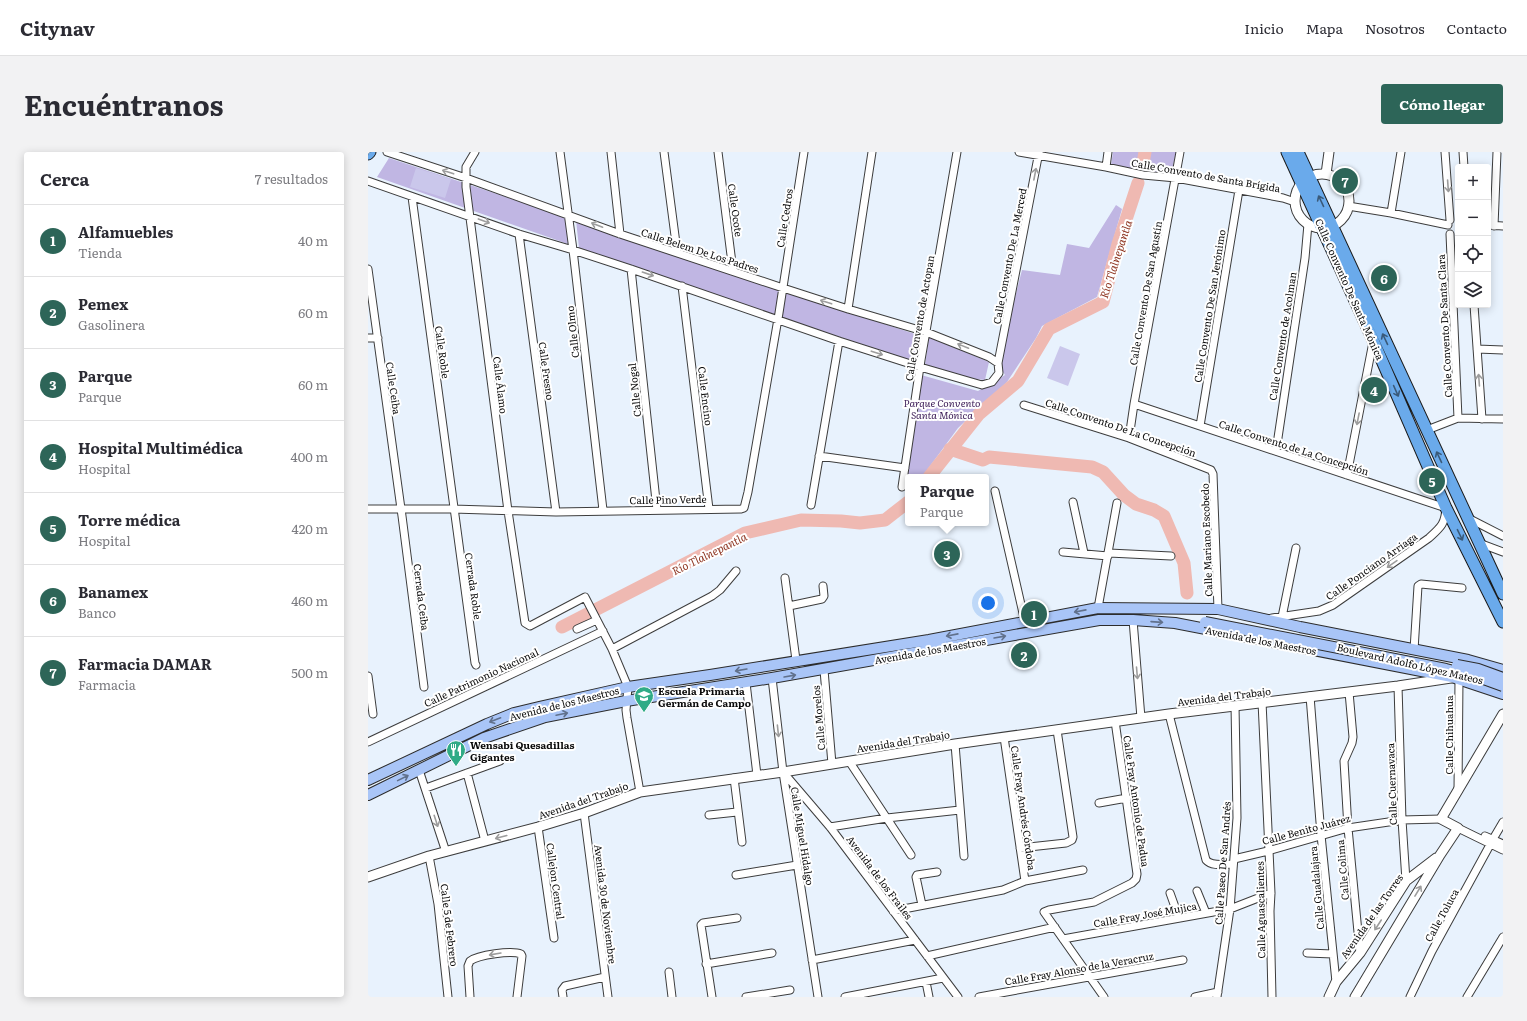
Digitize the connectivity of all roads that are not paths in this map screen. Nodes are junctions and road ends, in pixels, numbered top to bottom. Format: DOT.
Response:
graph roads {
  1 [pos="387,152"];
  2 [pos="475,152"];
  3 [pos="560,152"];
  4 [pos="612,152"];
  5 [pos="664,152"];
  6 [pos="718,152"];
  7 [pos="804,152"];
  8 [pos="872,152"];
  9 [pos="957,152"];
  10 [pos="1019,152"];
  11 [pos="1108,152"];
  12 [pos="1180,152"];
  13 [pos="1288,152"];
  14 [pos="1298,152"];
  15 [pos="1329,152"];
  16 [pos="1402,152"];
  17 [pos="1445,152"];
  18 [pos="1463,152"];
  19 [pos="1497,152"];
  20 [pos="1039,154"];
  21 [pos="1464,164"];
  22 [pos="1106,167"];
  23 [pos="1326,174"];
  24 [pos="466,178"];
  25 [pos="1176,178"];
  26 [pos="368,180"];
  27 [pos="1306,180"];
  28 [pos="1239,190"];
  29 [pos="412,197"];
  30 [pos="1295,202"];
  31 [pos="1348,206"];
  32 [pos="1391,213"];
  33 [pos="568,214"];
  34 [pos="469,216"];
  35 [pos="1455,218"];
  36 [pos="1449,223"];
  37 [pos="1308,224"];
  38 [pos="1491,226"];
  39 [pos="1503,226"];
  40 [pos="1327,227"];
  41 [pos="519,234"];
  42 [pos="620,234"];
  43 [pos="1450,234"];
  44 [pos="1455,237"];
  45 [pos="573,250"];
  46 [pos="677,252"];
  47 [pos="368,269"];
  48 [pos="631,269"];
  49 [pos="733,271"];
  50 [pos="682,286"];
  51 [pos="783,288"];
  52 [pos="1474,308"];
  53 [pos="848,309"];
  54 [pos="778,319"];
  55 [pos="926,332"];
  56 [pos="368,338"];
  57 [pos="378,338"];
  58 [pos="1373,340"];
  59 [pos="840,341"];
  60 [pos="1477,349"];
  61 [pos="1503,350"];
  62 [pos="998,363"];
  63 [pos="920,367"];
  64 [pos="1134,404"];
  65 [pos="1024,405"];
  66 [pos="1458,418"];
  67 [pos="1482,419"];
  68 [pos="1503,419"];
  69 [pos="1200,426"];
  70 [pos="1427,430"];
  71 [pos="1129,438"];
  72 [pos="1276,451"];
  73 [pos="819,456"];
  74 [pos="905,468"];
  75 [pos="1212,470"];
  76 [pos="1347,475"];
  77 [pos="902,487"];
  78 [pos="995,491"];
  79 [pos="1073,502"];
  80 [pos="1117,503"];
  81 [pos="811,505"];
  82 [pos="1446,508"];
  83 [pos="368,509"];
  84 [pos="401,509"];
  85 [pos="453,509"];
  86 [pos="709,509"];
  87 [pos="603,510"];
  88 [pos="657,510"];
  89 [pos="508,511"];
  90 [pos="556,512"];
  91 [pos="1468,518"];
  92 [pos="1503,536"];
  93 [pos="1479,543"];
  94 [pos="1296,548"];
  95 [pos="1063,552"];
  96 [pos="1503,552"];
  97 [pos="1084,553"];
  98 [pos="1109,555"];
  99 [pos="1172,556"];
  100 [pos="736,571"];
  101 [pos="785,578"];
  102 [pos="823,586"];
  103 [pos="1462,588"];
  104 [pos="1503,594"];
  105 [pos="789,606"];
  106 [pos="1098,608"];
  107 [pos="1174,609"];
  108 [pos="1218,609"];
  109 [pos="595,617"];
  110 [pos="1282,617"];
  111 [pos="1205,618"];
  112 [pos="1266,619"];
  113 [pos="1133,620"];
  114 [pos="1025,622"];
  115 [pos="1503,622"];
  116 [pos="1175,623"];
  117 [pos="577,629"];
  118 [pos="603,631"];
  119 [pos="612,649"];
  120 [pos="1414,650"];
  121 [pos="796,660"];
  122 [pos="1468,660"];
  123 [pos="476,665"];
  124 [pos="824,670"];
  125 [pos="1503,670"];
  126 [pos="368,676"];
  127 [pos="772,678"];
  128 [pos="1503,678"];
  129 [pos="1458,679"];
  130 [pos="746,683"];
  131 [pos="1398,686"];
  132 [pos="1503,686"];
  133 [pos="424,687"];
  134 [pos="628,687"];
  135 [pos="1349,692"];
  136 [pos="1503,694"];
  137 [pos="1310,696"];
  138 [pos="626,701"];
  139 [pos="1262,702"];
  140 [pos="1235,705"];
  141 [pos="373,714"];
  142 [pos="1169,714"];
  143 [pos="1503,714"];
  144 [pos="1141,718"];
  145 [pos="1115,722"];
  146 [pos="1057,730"];
  147 [pos="1004,737"];
  148 [pos="368,742"];
  149 [pos="955,744"];
  150 [pos="500,761"];
  151 [pos="849,761"];
  152 [pos="832,764"];
  153 [pos="420,770"];
  154 [pos="783,772"];
  155 [pos="467,773"];
  156 [pos="757,775"];
  157 [pos="734,778"];
  158 [pos="368,780"];
  159 [pos="426,788"];
  160 [pos="1458,791"];
  161 [pos="640,792"];
  162 [pos="368,795"];
  163 [pos="1127,798"];
  164 [pos="1099,803"];
  165 [pos="960,810"];
  166 [pos="737,812"];
  167 [pos="584,813"];
  168 [pos="709,815"];
  169 [pos="887,818"];
  170 [pos="1441,819"];
  171 [pos="1402,820"];
  172 [pos="1503,822"];
  173 [pos="538,827"];
  174 [pos="830,827"];
  175 [pos="1348,828"];
  176 [pos="1458,828"];
  177 [pos="1322,835"];
  178 [pos="485,841"];
  179 [pos="1492,841"];
  180 [pos="742,842"];
  181 [pos="1503,844"];
  182 [pos="1020,848"];
  183 [pos="1503,850"];
  184 [pos="1268,851"];
  185 [pos="446,852"];
  186 [pos="911,855"];
  187 [pos="1440,855"];
  188 [pos="430,856"];
  189 [pos="964,856"];
  190 [pos="1234,861"];
  191 [pos="797,865"];
  192 [pos="1083,870"];
  193 [pos="937,872"];
  194 [pos="736,875"];
  195 [pos="368,878"];
  196 [pos="1025,881"];
  197 [pos="1406,881"];
  198 [pos="1197,891"];
  199 [pos="1271,892"];
  200 [pos="1170,893"];
  201 [pos="922,905"];
  202 [pos="1230,909"];
  203 [pos="893,911"];
  204 [pos="1206,913"];
  205 [pos="737,918"];
  206 [pos="1179,918"];
  207 [pos="1055,927"];
  208 [pos="1503,937"];
  209 [pos="554,938"];
  210 [pos="1063,939"];
  211 [pos="915,940"];
  212 [pos="772,953"];
  213 [pos="1306,953"];
  214 [pos="1360,953"];
  215 [pos="1333,954"];
  216 [pos="927,956"];
  217 [pos="812,960"];
  218 [pos="1183,960"];
  219 [pos="706,964"];
  220 [pos="669,972"];
  221 [pos="1089,976"];
  222 [pos="606,977"];
  223 [pos="943,978"];
  224 [pos="926,982"];
  225 [pos="1336,982"];
  226 [pos="790,990"];
  227 [pos="1218,994"];
  228 [pos="448,997"];
  229 [pos="470,997"];
  230 [pos="517,997"];
  231 [pos="563,997"];
  232 [pos="608,997"];
  233 [pos="672,997"];
  234 [pos="712,997"];
  235 [pos="746,997"];
  236 [pos="818,997"];
  237 [pos="845,997"];
  238 [pos="929,997"];
  239 [pos="958,997"];
  240 [pos="979,997"];
  241 [pos="1104,997"];
  242 [pos="1195,997"];
  243 [pos="1272,997"];
  244 [pos="1329,997"];
  245 [pos="1355,997"];
  246 [pos="1410,997"];
  247 [pos="1466,997"];
  24 -- 1 [label="street, Calle Belem De Los Padres, one-way"];
  2 -- 24 [label="street, Calle Álamo"];
  3 -- 33 [label="street, Calle Olmo"];
  4 -- 42 [label="street"];
  5 -- 46 [label="street"];
  6 -- 49 [label="street, Calle Ocote"];
  7 -- 51 [label="street, Calle Cedros"];
  8 -- 53 [label="street"];
  9 -- 55 [label="street, Calle Convento de Actopan"];
  10 -- 20 [label="street, Calle Convento de Santa Brígida"];
  11 -- 22 [label="street"];
  12 -- 25 [label="street, Calle Convento De San Agustín"];
  13 -- 27 [label="main road, Calle Convento De Santa Mónica"];
  14 -- 27 [label="main road, Calle Convento De Santa Mónica"];
  15 -- 23 [label="street"];
  16 -- 32 [label="street"];
  17 -- 36 [label="street, one-way"];
  18 -- 21 [label="street"];
  19 -- 38 [label="street"];
  20 -- 22 [label="street, Calle Convento de Santa Brígida"];
  62 -- 20 [label="street, Calle Convento De La Merced, one-way"];
  22 -- 25 [label="street, Calle Convento de Santa Brígida"];
  23 -- 27 [label="street"];
  23 -- 31 [label="street"];
  24 -- 33 [label="street, Calle Belem De Los Padres"];
  24 -- 34 [label="street, Calle Álamo"];
  25 -- 28 [label="street, Calle Convento de Santa Brígida"];
  25 -- 64 [label="street, Calle Convento De San Agustín"];
  26 -- 29 [label="street"];
  27 -- 30 [label="street"];
  27 -- 40 [label="main road, Calle Convento De Santa Mónica"];
  28 -- 30 [label="street, Calle Convento de Santa Brígida"];
  28 -- 69 [label="street, Calle Convento De San Jerónimo"];
  29 -- 34 [label="street"];
  29 -- 85 [label="street, Calle Roble"];
  30 -- 37 [label="street"];
  31 -- 32 [label="street"];
  31 -- 40 [label="street"];
  32 -- 36 [label="street"];
  42 -- 33 [label="street, Calle Belem De Los Padres, one-way"];
  33 -- 45 [label="street, Calle Olmo"];
  34 -- 41 [label="street, one-way"];
  34 -- 89 [label="street, Calle Álamo"];
  35 -- 36 [label="street"];
  36 -- 43 [label="street, Calle Convento De Santa Clara"];
  37 -- 40 [label="street"];
  37 -- 72 [label="street, Calle Convento de Acolman"];
  38 -- 39 [label="street"];
  40 -- 58 [label="main road, Calle Convento De Santa Mónica"];
  70 -- 40 [label="main road, Calle Convento De Santa Mónica, one-way"];
  41 -- 45 [label="street"];
  41 -- 90 [label="street, Calle Fresno"];
  42 -- 46 [label="street, Calle Belem De Los Padres"];
  43 -- 44 [label="street"];
  43 -- 66 [label="street, Calle Convento De Santa Clara"];
  45 -- 48 [label="street"];
  45 -- 87 [label="street, Calle Olmo"];
  46 -- 49 [label="street, Calle Belem De Los Padres"];
  47 -- 57 [label="street, Calle Ceiba"];
  48 -- 50 [label="street, one-way"];
  48 -- 88 [label="street, Calle Nogal"];
  49 -- 51 [label="street, Calle Belem De Los Padres"];
  50 -- 54 [label="street"];
  50 -- 86 [label="street, Calle Encino"];
  53 -- 51 [label="street, Calle Belem De Los Padres, one-way"];
  51 -- 54 [label="street, Calle Pino Verde"];
  52 -- 60 [label="street"];
  53 -- 55 [label="street, Calle Belem De Los Padres"];
  54 -- 59 [label="street"];
  54 -- 86 [label="street, Calle Pino Verde"];
  62 -- 55 [label="street, Calle Belem De Los Padres, one-way"];
  55 -- 63 [label="street, Calle Convento de Actopan"];
  56 -- 57 [label="street"];
  57 -- 84 [label="street, Calle Ceiba"];
  58 -- 76 [label="street, one-way"];
  58 -- 82 [label="main road, Calle Convento De Santa Mónica, one-way"];
  59 -- 63 [label="street, one-way"];
  59 -- 73 [label="street"];
  60 -- 61 [label="street"];
  67 -- 60 [label="street, one-way"];
  62 -- 63 [label="street"];
  63 -- 74 [label="street, Calle Convento de Actopan"];
  64 -- 69 [label="street, Calle Convento de La Concepción"];
  64 -- 71 [label="street, Calle Convento De San Agustín"];
  65 -- 71 [label="street, Calle Convento De La Concepción"];
  66 -- 67 [label="street"];
  66 -- 70 [label="street"];
  67 -- 68 [label="street"];
  69 -- 72 [label="street, Calle Convento de La Concepción"];
  91 -- 70 [label="main road, Calle Convento De Santa Mónica, one-way"];
  71 -- 75 [label="street, Calle Convento De La Concepción"];
  72 -- 76 [label="street, Calle Convento de La Concepción"];
  73 -- 74 [label="street"];
  73 -- 81 [label="street"];
  74 -- 77 [label="street, Calle Convento de Actopan"];
  75 -- 108 [label="street, Calle Mariano Escobedo"];
  76 -- 82 [label="street, Calle Convento de La Concepción"];
  78 -- 114 [label="street"];
  79 -- 97 [label="street"];
  80 -- 98 [label="street"];
  82 -- 110 [label="street, Calle Ponciano Arriaga, one-way"];
  82 -- 115 [label="main road, Calle Convento De Santa Mónica, one-way"];
  83 -- 84 [label="street, Calle Pino Verde"];
  84 -- 85 [label="street, Calle Pino Verde"];
  84 -- 133 [label="street, Cerrada Ceiba"];
  85 -- 89 [label="street, Calle Pino Verde"];
  85 -- 123 [label="street, Cerrada Roble"];
  86 -- 88 [label="street, Calle Pino Verde"];
  87 -- 88 [label="street, Calle Pino Verde"];
  87 -- 90 [label="street, Calle Pino Verde"];
  89 -- 90 [label="street, Calle Pino Verde"];
  89 -- 109 [label="street, Calle Álamo"];
  91 -- 92 [label="street"];
  91 -- 93 [label="main road, Calle Convento De Santa Mónica"];
  93 -- 96 [label="street"];
  93 -- 104 [label="main road, Calle Convento De Santa Mónica"];
  94 -- 110 [label="street"];
  95 -- 97 [label="street"];
  97 -- 98 [label="street"];
  98 -- 99 [label="street"];
  98 -- 106 [label="street"];
  100 -- 119 [label="street"];
  101 -- 105 [label="street"];
  102 -- 105 [label="street"];
  103 -- 120 [label="street"];
  105 -- 121 [label="street"];
  106 -- 107 [label="main road, Avenida de los Maestros"];
  106 -- 114 [label="main road, Avenida de los Maestros, one-way"];
  107 -- 108 [label="main road, Avenida de los Maestros"];
  107 -- 111 [label="main road, Avenida de los Maestros"];
  108 -- 112 [label="main road, Avenida de los Maestros"];
  109 -- 117 [label="street"];
  109 -- 118 [label="street"];
  110 -- 112 [label="street, Calle Ponciano Arriaga"];
  111 -- 116 [label="main road, Boulevard Adolfo López Mateos"];
  111 -- 128 [label="main road, Avenida de los Maestros, bridge"];
  111 -- 132 [label="main road, Boulevard Adolfo López Mateos, bridge"];
  112 -- 120 [label="main road, Avenida de los Maestros"];
  113 -- 116 [label="main road, Avenida de los Maestros, one-way"];
  124 -- 113 [label="main road, Avenida de los Maestros, one-way"];
  113 -- 144 [label="street, one-way"];
  114 -- 121 [label="main road, Avenida de los Maestros, one-way"];
  116 -- 129 [label="main road, Avenida de los Maestros"];
  118 -- 119 [label="street"];
  118 -- 148 [label="street, Calle Patrimonio Nacional"];
  119 -- 134 [label="street"];
  120 -- 122 [label="main road, Avenida de los Maestros"];
  121 -- 134 [label="main road, Avenida de los Maestros, one-way"];
  122 -- 125 [label="main road, Avenida de los Maestros"];
  122 -- 129 [label="main road"];
  127 -- 124 [label="main road, Avenida de los Maestros, one-way"];
  124 -- 152 [label="street, Calle Morelos"];
  126 -- 141 [label="street"];
  127 -- 130 [label="main road, Avenida de los Maestros"];
  127 -- 154 [label="street, Calle Miguel Hidalgo, one-way"];
  129 -- 131 [label="street, Avenida del Trabajo"];
  129 -- 136 [label="main road, Avenida de los Maestros"];
  129 -- 160 [label="street, Calle Chihuahua"];
  130 -- 138 [label="main road, Avenida de los Maestros"];
  130 -- 156 [label="street"];
  131 -- 135 [label="street, Avenida del Trabajo"];
  131 -- 171 [label="street, Calle Cuernavaca"];
  134 -- 138 [label="street"];
  134 -- 158 [label="main road, Avenida de los Maestros, one-way"];
  135 -- 137 [label="street, Avenida del Trabajo"];
  135 -- 175 [label="street, Calle Colima"];
  137 -- 139 [label="street, Avenida del Trabajo"];
  137 -- 177 [label="street, Calle Guadalajara"];
  153 -- 138 [label="main road, Avenida de los Maestros, one-way"];
  138 -- 161 [label="street"];
  139 -- 140 [label="street, Avenida del Trabajo"];
  139 -- 184 [label="street, Calle Aguascalientes"];
  140 -- 142 [label="street, Avenida del Trabajo"];
  140 -- 190 [label="street, Calle Paseo De San Andrés"];
  142 -- 144 [label="street, Avenida del Trabajo"];
  142 -- 190 [label="street, Calle Benito Juárez"];
  143 -- 160 [label="street"];
  144 -- 145 [label="street, Avenida del Trabajo"];
  145 -- 146 [label="street, Avenida del Trabajo"];
  145 -- 163 [label="street, Calle Fray Antonio de Padua"];
  146 -- 147 [label="street, Avenida del Trabajo"];
  146 -- 182 [label="street"];
  147 -- 149 [label="street, Avenida del Trabajo"];
  147 -- 182 [label="street, Calle Fray Andrés Córdoba"];
  149 -- 151 [label="street, Avenida del Trabajo"];
  149 -- 165 [label="street"];
  150 -- 155 [label="street"];
  151 -- 152 [label="street, Avenida del Trabajo"];
  151 -- 169 [label="street"];
  152 -- 154 [label="street, Avenida del Trabajo"];
  153 -- 159 [label="street"];
  162 -- 153 [label="main road, Avenida de los Maestros, one-way"];
  154 -- 156 [label="street, Avenida del Trabajo"];
  154 -- 174 [label="street, Avenida de los Frailes"];
  154 -- 191 [label="street, Calle Miguel Hidalgo"];
  155 -- 159 [label="street"];
  155 -- 178 [label="street"];
  156 -- 157 [label="street, Avenida del Trabajo"];
  157 -- 161 [label="street, Avenida del Trabajo"];
  157 -- 166 [label="street"];
  159 -- 185 [label="street, one-way"];
  160 -- 170 [label="street"];
  161 -- 167 [label="street, Avenida del Trabajo"];
  163 -- 164 [label="street"];
  163 -- 207 [label="street, Calle Fray Antonio de Padua"];
  165 -- 169 [label="street"];
  165 -- 189 [label="street"];
  166 -- 168 [label="street"];
  166 -- 180 [label="street"];
  167 -- 173 [label="street, Avenida del Trabajo"];
  167 -- 222 [label="street, Avenida 30 de Noviembre"];
  169 -- 174 [label="street"];
  169 -- 186 [label="street"];
  170 -- 171 [label="street, Calle Benito Juárez"];
  170 -- 176 [label="street, Calle Benito Juárez"];
  171 -- 175 [label="street, Calle Benito Juárez"];
  171 -- 197 [label="street, Calle Cuernavaca"];
  172 -- 179 [label="street, Calle Toluca"];
  173 -- 178 [label="street, Avenida del Trabajo, one-way"];
  173 -- 209 [label="street, Callejon Central"];
  174 -- 203 [label="street, Avenida de los Frailes"];
  175 -- 177 [label="street, Calle Benito Juárez"];
  175 -- 214 [label="street, Calle Colima"];
  176 -- 179 [label="street, Calle Benito Juárez"];
  176 -- 187 [label="street, Avenida de las Torres"];
  177 -- 184 [label="street, Calle Benito Juárez"];
  177 -- 215 [label="street, Calle Guadalajara"];
  178 -- 185 [label="street, Avenida del Trabajo"];
  179 -- 181 [label="street, Calle Benito Juárez"];
  179 -- 183 [label="street, Calle Benito Juárez"];
  179 -- 246 [label="street, Calle Toluca"];
  182 -- 196 [label="street, Calle Fray Andrés Córdoba"];
  184 -- 190 [label="street, Calle Benito Juárez"];
  184 -- 199 [label="street, Calle Aguascalientes"];
  185 -- 188 [label="street, Avenida del Trabajo"];
  187 -- 197 [label="street, Avenida de las Torres"];
  245 -- 187 [label="street, Avenida de las Torres, one-way"];
  188 -- 195 [label="street, Avenida del Trabajo"];
  188 -- 228 [label="street, Calle 5 de Febrero"];
  190 -- 202 [label="street, Calle Paseo De San Andrés"];
  191 -- 194 [label="street"];
  191 -- 217 [label="street, Calle Miguel Hidalgo"];
  192 -- 196 [label="street"];
  193 -- 201 [label="street"];
  196 -- 201 [label="street"];
  197 -- 214 [label="street, Avenida de las Torres, one-way"];
  198 -- 204 [label="street"];
  199 -- 202 [label="street, Calle Fray José Mujica"];
  199 -- 243 [label="street, Calle Aguascalientes"];
  200 -- 206 [label="street"];
  201 -- 203 [label="street"];
  202 -- 204 [label="street, Calle Fray José Mujica"];
  202 -- 227 [label="street, Calle Paseo De San Andrés"];
  203 -- 211 [label="street, Avenida de los Frailes"];
  204 -- 206 [label="street, Calle Fray José Mujica"];
  205 -- 219 [label="street"];
  206 -- 210 [label="street, Calle Fray José Mujica"];
  207 -- 210 [label="street"];
  207 -- 216 [label="street"];
  208 -- 247 [label="street"];
  210 -- 221 [label="street"];
  211 -- 216 [label="street, Avenida de los Frailes"];
  211 -- 217 [label="street"];
  212 -- 219 [label="street"];
  213 -- 215 [label="street"];
  214 -- 225 [label="street, Avenida de las Torres"];
  215 -- 225 [label="street, Calle Guadalajara"];
  216 -- 223 [label="street, Avenida de los Frailes"];
  217 -- 236 [label="street, Calle Miguel Hidalgo"];
  218 -- 221 [label="street, Calle Fray Alonso de la Veracruz"];
  219 -- 234 [label="street"];
  220 -- 233 [label="street"];
  221 -- 240 [label="street, Calle Fray Alonso de la Veracruz"];
  221 -- 241 [label="street"];
  222 -- 231 [label="street"];
  222 -- 232 [label="street, Avenida 30 de Noviembre"];
  223 -- 224 [label="street"];
  223 -- 239 [label="street, Avenida de los Frailes"];
  224 -- 237 [label="street"];
  224 -- 238 [label="street"];
  225 -- 244 [label="street, Avenida de las Torres"];
  226 -- 235 [label="street"];
  227 -- 242 [label="street"];
  230 -- 229 [label="street, one-way"];
}
